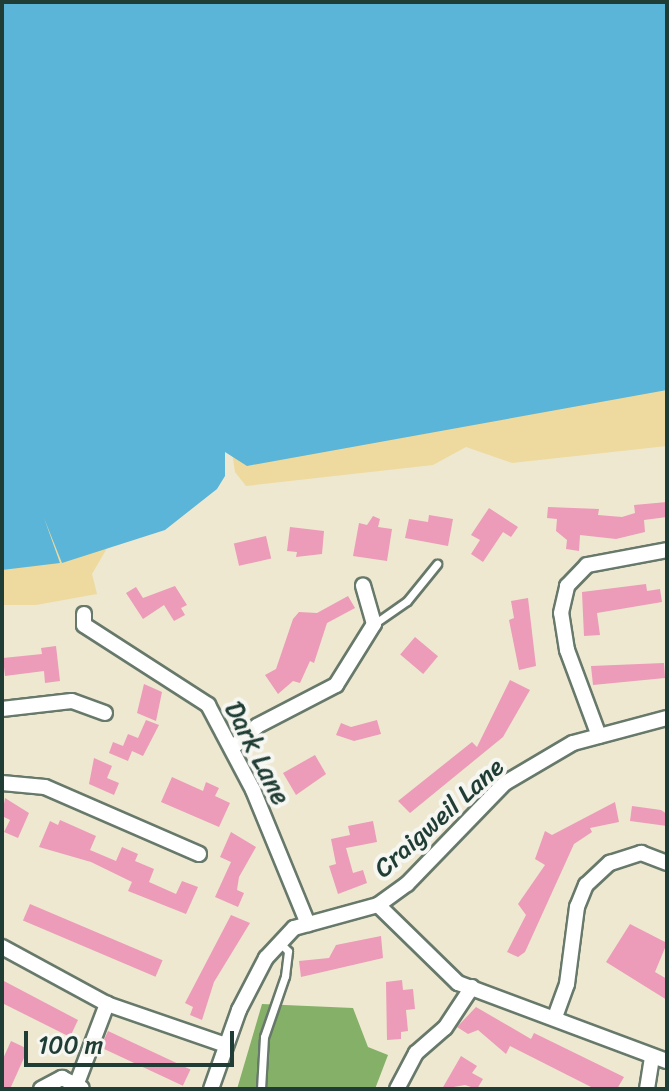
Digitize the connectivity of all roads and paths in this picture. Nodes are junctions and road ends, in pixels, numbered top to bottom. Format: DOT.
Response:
graph roads {
  1 [pos="667,550"];
  2 [pos="437,564"];
  3 [pos="363,586"];
  4 [pos="84,614"];
  5 [pos="374,624"];
  6 [pos="2,709"];
  7 [pos="105,713"];
  8 [pos="667,718"];
  9 [pos="599,736"];
  10 [pos="232,748"];
  11 [pos="2,783"];
  12 [pos="199,854"];
  13 [pos="667,863"];
  14 [pos="378,905"];
  15 [pos="308,924"];
  16 [pos="280,943"];
  17 [pos="2,947"];
  18 [pos="472,987"];
  19 [pos="107,1004"];
  20 [pos="555,1017"];
  21 [pos="226,1045"];
  22 [pos="660,1059"];
  23 [pos="80,1086"];
  24 [pos="41,1089"];
  25 [pos="211,1089"];
  26 [pos="261,1089"];
  27 [pos="397,1089"];
  28 [pos="647,1089"];
  1 -- 9 [label="street"];
  2 -- 5 [label="lane"];
  3 -- 5 [label="street"];
  4 -- 10 [label="street, Dark Lane"];
  5 -- 10 [label="street"];
  6 -- 7 [label="street"];
  8 -- 9 [label="street, Craigweil Lane"];
  9 -- 14 [label="street, Craigweil Lane"];
  10 -- 15 [label="street, Dark Lane"];
  11 -- 12 [label="street"];
  13 -- 20 [label="street"];
  14 -- 15 [label="street"];
  14 -- 18 [label="street, Craigweil Lane"];
  15 -- 16 [label="street"];
  16 -- 21 [label="street"];
  16 -- 26 [label="lane"];
  17 -- 19 [label="street"];
  18 -- 20 [label="street, Craigweil Lane"];
  18 -- 27 [label="street"];
  19 -- 21 [label="street"];
  19 -- 23 [label="street"];
  20 -- 22 [label="street, Craigweil Lane"];
  21 -- 25 [label="street"];
  22 -- 28 [label="street"];
  23 -- 24 [label="street"];
}
